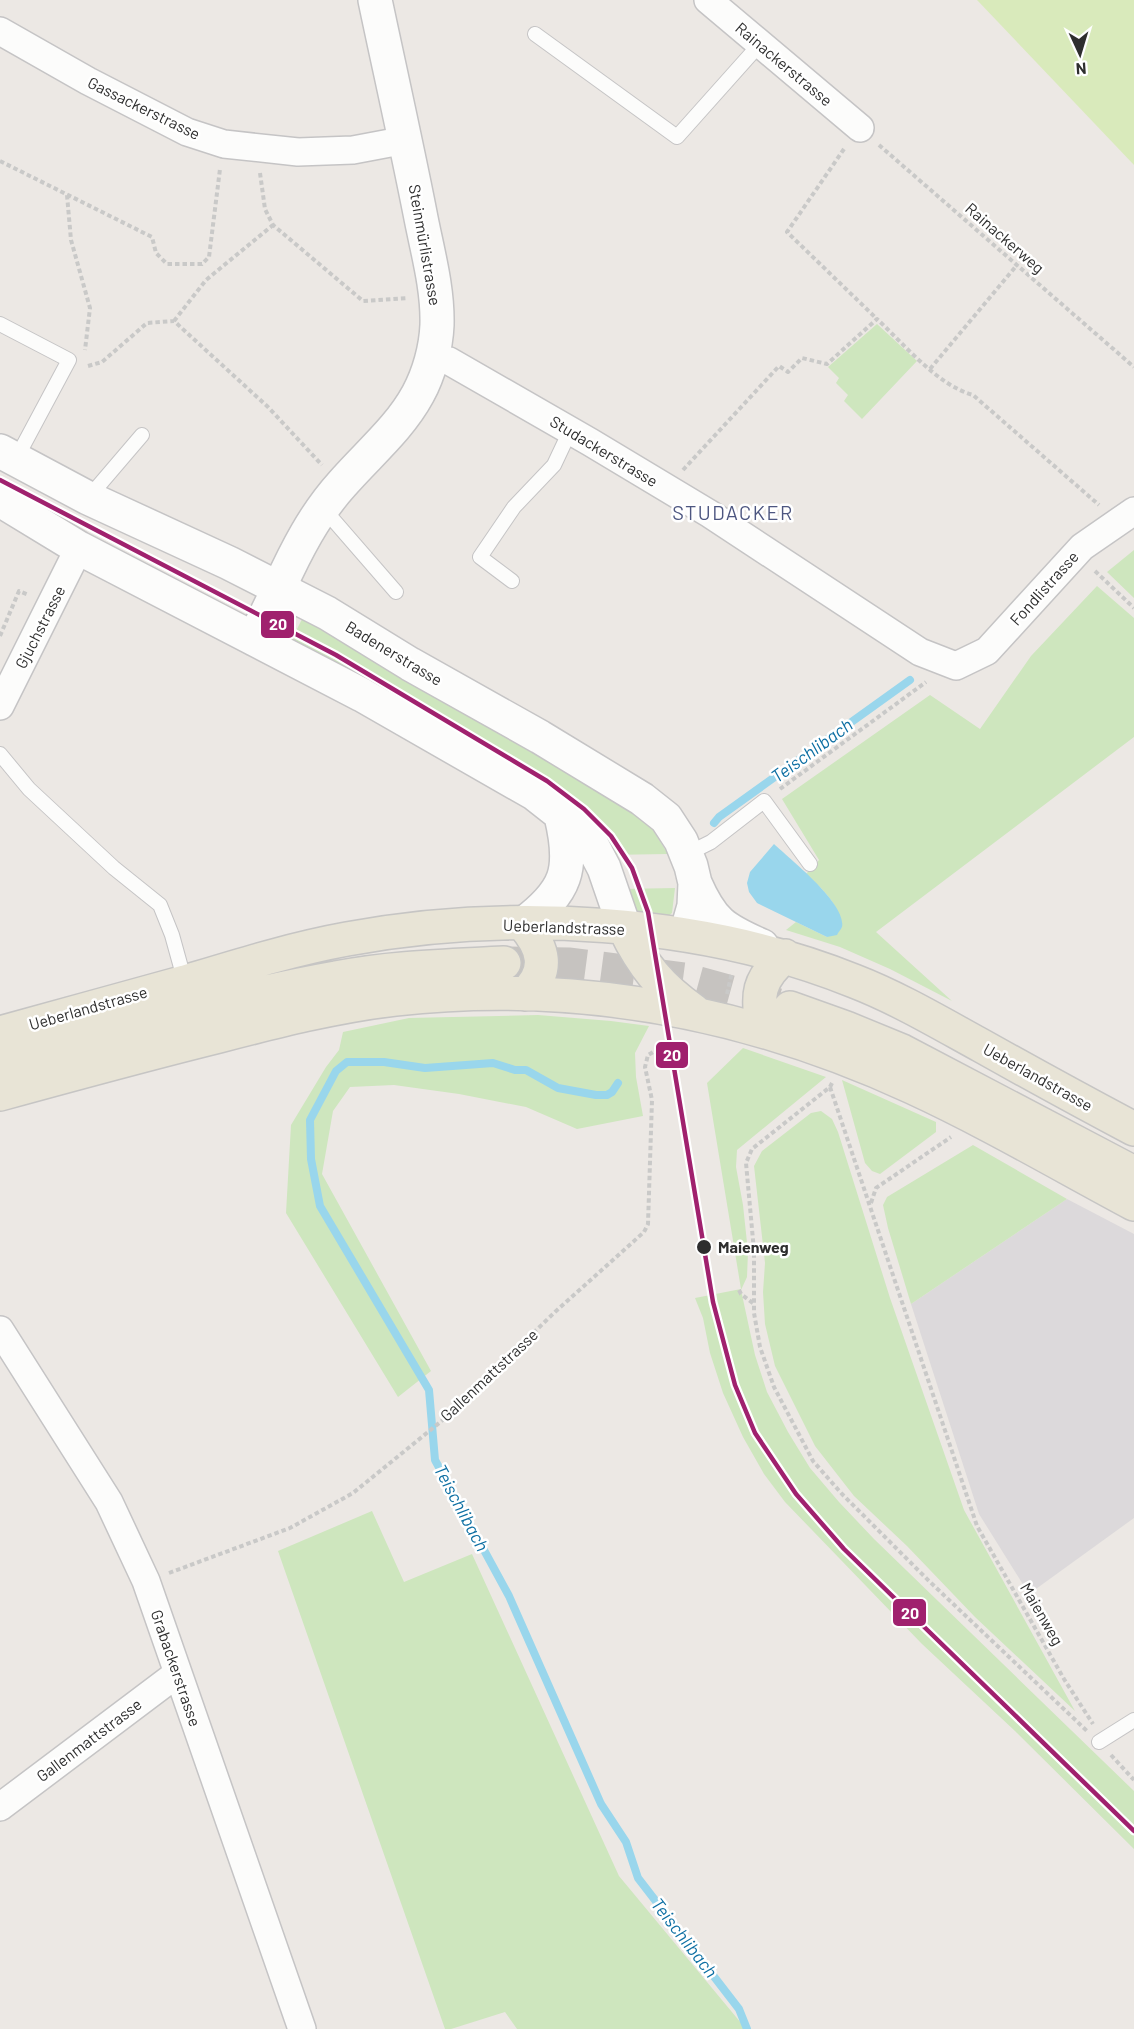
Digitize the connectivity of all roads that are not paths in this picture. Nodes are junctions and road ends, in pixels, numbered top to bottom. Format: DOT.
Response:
graph roads {
  1 [pos="375,0"];
  2 [pos="708,0"];
  3 [pos="0,31"];
  4 [pos="535,34"];
  5 [pos="760,44"];
  6 [pos="860,128"];
  7 [pos="405,140"];
  8 [pos="0,324"];
  9 [pos="432,359"];
  10 [pos="570,431"];
  11 [pos="142,435"];
  12 [pos="8,455"];
  13 [pos="332,496"];
  14 [pos="88,498"];
  15 [pos="0,500"];
  16 [pos="1124,518"];
  17 [pos="80,548"];
  18 [pos="512,581"];
  19 [pos="279,588"];
  20 [pos="396,592"];
  21 [pos="254,639"];
  22 [pos="956,666"];
  23 [pos="0,706"];
  24 [pos="0,754"];
  25 [pos="561,816"];
  26 [pos="810,864"];
  27 [pos="691,869"];
  28 [pos="523,924"];
  29 [pos="625,929"];
  30 [pos="686,934"];
  31 [pos="785,956"];
  32 [pos="504,963"];
  33 [pos="650,972"];
  34 [pos="185,981"];
  35 [pos="525,994"];
  36 [pos="607,999"];
  37 [pos="789,1008"];
  38 [pos="710,1016"];
  39 [pos="763,1030"];
  40 [pos="0,1033"];
  41 [pos="0,1063"];
  42 [pos="0,1094"];
  43 [pos="1134,1129"];
  44 [pos="1134,1173"];
  45 [pos="1134,1204"];
  46 [pos="0,1330"];
  47 [pos="178,1673"];
  48 [pos="1134,1720"];
  49 [pos="1098,1742"];
  50 [pos="0,1807"];
  51 [pos="302,2029"];
  1 -- 7 [label="main road, Steinmürlistrasse"];
  2 -- 5 [label="street, Rainackerstrasse"];
  3 -- 7 [label="street, Gassackerstrasse"];
  4 -- 5 [label="lane"];
  5 -- 6 [label="street, Rainackerstrasse"];
  7 -- 9 [label="main road, Steinmürlistrasse"];
  8 -- 12 [label="lane"];
  9 -- 10 [label="street, Studackerstrasse"];
  9 -- 13 [label="main road, Steinmürlistrasse"];
  10 -- 18 [label="lane"];
  10 -- 22 [label="street, Studackerstrasse"];
  11 -- 14 [label="lane"];
  12 -- 14 [label="main road, Badenerstrasse"];
  13 -- 19 [label="main road, Steinmürlistrasse"];
  13 -- 20 [label="lane"];
  14 -- 17 [label="main road"];
  14 -- 19 [label="main road, Badenerstrasse"];
  15 -- 17 [label="main road"];
  16 -- 22 [label="street, Fondlistrasse"];
  17 -- 21 [label="main road"];
  17 -- 23 [label="street, Gjuchstrasse"];
  19 -- 21 [label="main road, Steinmürlistrasse"];
  19 -- 27 [label="main road, Badenerstrasse"];
  21 -- 25 [label="main road"];
  24 -- 34 [label="lane"];
  25 -- 28 [label="main road"];
  25 -- 29 [label="main road"];
  26 -- 27 [label="lane"];
  27 -- 30 [label="main road"];
  27 -- 31 [label="main road, Badenerstrasse"];
  28 -- 29 [label="main road, Ueberlandstrasse"];
  28 -- 34 [label="main road, Ueberlandstrasse"];
  28 -- 35 [label="main road"];
  29 -- 30 [label="main road, Ueberlandstrasse"];
  29 -- 33 [label="main road"];
  30 -- 31 [label="main road, Ueberlandstrasse"];
  30 -- 33 [label="main road"];
  31 -- 39 [label="main road"];
  31 -- 43 [label="main road, Ueberlandstrasse"];
  32 -- 41 [label="main road, Ueberlandstrasse"];
  33 -- 36 [label="main road"];
  33 -- 38 [label="main road"];
  34 -- 40 [label="main road, Ueberlandstrasse"];
  35 -- 36 [label="main road"];
  35 -- 42 [label="main road"];
  36 -- 38 [label="main road"];
  37 -- 44 [label="main road"];
  38 -- 39 [label="main road"];
  39 -- 45 [label="main road"];
  46 -- 47 [label="street, Grabackerstrasse"];
  47 -- 50 [label="street, Gallenmattstrasse"];
  47 -- 51 [label="street, Grabackerstrasse"];
  48 -- 49 [label="lane"];
}
